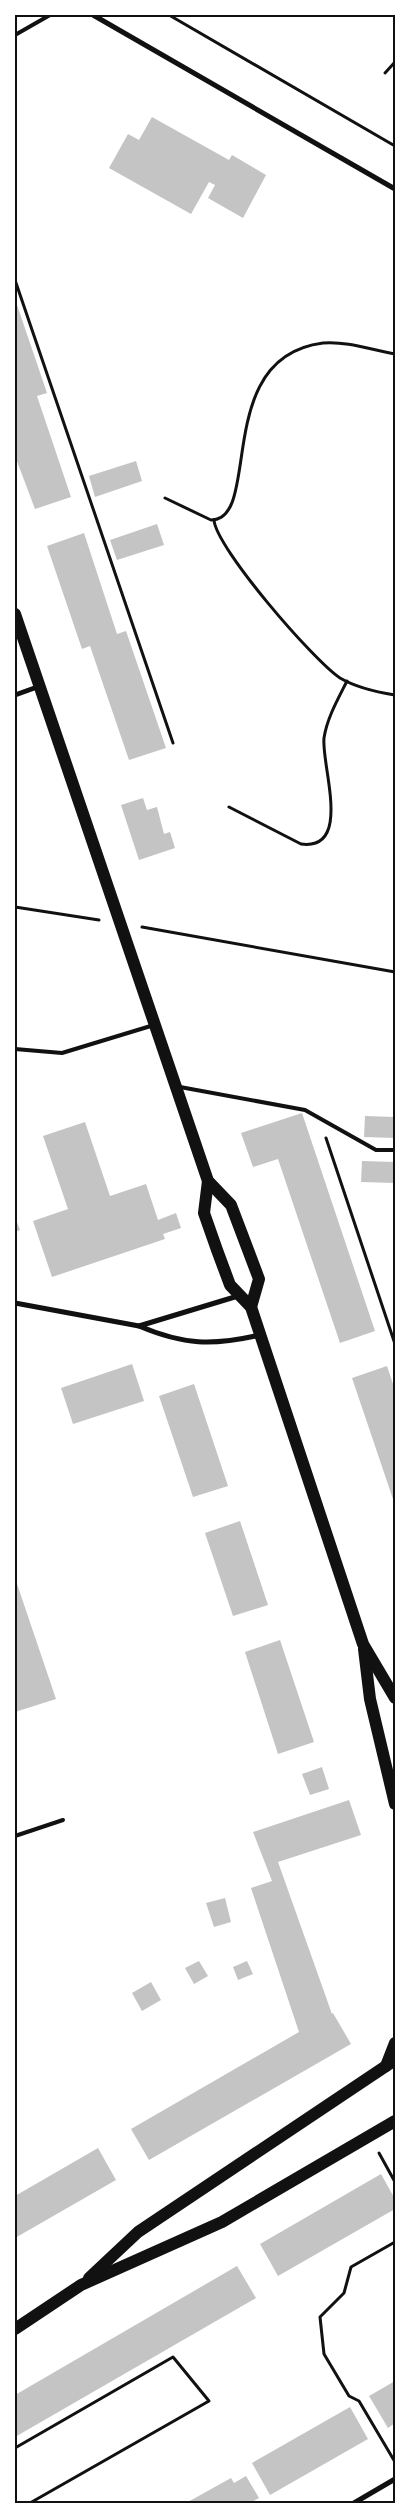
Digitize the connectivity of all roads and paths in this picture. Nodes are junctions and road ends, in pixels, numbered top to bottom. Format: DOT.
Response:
graph roads {
  1 [pos="50,15"];
  2 [pos="93,15"];
  3 [pos="169,15"];
  4 [pos="15,35"];
  5 [pos="395,62"];
  6 [pos="386,73"];
  7 [pos="395,146"];
  8 [pos="395,189"];
  9 [pos="15,280"];
  10 [pos="395,354"];
  11 [pos="165,498"];
  12 [pos="214,520"];
  13 [pos="15,614"];
  14 [pos="346,681"];
  15 [pos="40,686"];
  16 [pos="395,694"];
  17 [pos="15,695"];
  18 [pos="173,743"];
  19 [pos="229,807"];
  20 [pos="15,908"];
  21 [pos="68,915"];
  22 [pos="172,932"];
  23 [pos="395,972"];
  24 [pos="155,1025"];
  25 [pos="15,1050"];
  26 [pos="176,1087"];
  27 [pos="318,1116"];
  28 [pos="395,1150"];
  29 [pos="208,1181"];
  30 [pos="239,1296"];
  31 [pos="15,1303"];
  32 [pos="251,1307"];
  33 [pos="139,1326"];
  34 [pos="260,1335"];
  35 [pos="395,1344"];
  36 [pos="363,1644"];
  37 [pos="395,1698"];
  38 [pos="395,1804"];
  39 [pos="63,1820"];
  40 [pos="15,1836"];
  41 [pos="395,2043"];
  42 [pos="390,2063"];
  43 [pos="395,2121"];
  44 [pos="379,2153"];
  45 [pos="395,2182"];
  46 [pos="395,2242"];
  47 [pos="82,2285"];
  48 [pos="15,2329"];
  49 [pos="15,2448"];
  50 [pos="395,2462"];
  51 [pos="395,2479"];
  52 [pos="30,2503"];
  53 [pos="354,2503"];
  1 -- 4 [label="lane"];
  2 -- 8 [label="street"];
  3 -- 7 [label="path"];
  5 -- 6 [label="path"];
  9 -- 18 [label="path"];
  10 -- 12 [label="path"];
  11 -- 12 [label="path"];
  12 -- 14 [label="path"];
  13 -- 15 [label="main road"];
  14 -- 16 [label="path"];
  14 -- 19 [label="path"];
  15 -- 17 [label="street"];
  15 -- 24 [label="main road"];
  20 -- 21 [label="path"];
  22 -- 23 [label="path"];
  24 -- 25 [label="lane"];
  24 -- 26 [label="main road"];
  26 -- 27 [label="lane"];
  26 -- 29 [label="main road"];
  27 -- 28 [label="lane"];
  27 -- 35 [label="path"];
  29 -- 30 [label="main road"];
  29 -- 32 [label="main road"];
  30 -- 32 [label="main road"];
  30 -- 33 [label="street"];
  31 -- 33 [label="street"];
  32 -- 34 [label="main road"];
  33 -- 34 [label="street"];
  34 -- 36 [label="main road"];
  36 -- 37 [label="main road"];
  36 -- 38 [label="main road"];
  39 -- 40 [label="lane"];
  41 -- 42 [label="main road"];
  42 -- 47 [label="main road"];
  43 -- 47 [label="main road"];
  44 -- 45 [label="path"];
  46 -- 50 [label="path"];
  47 -- 48 [label="main road"];
  49 -- 52 [label="path"];
  51 -- 53 [label="street"];
}
